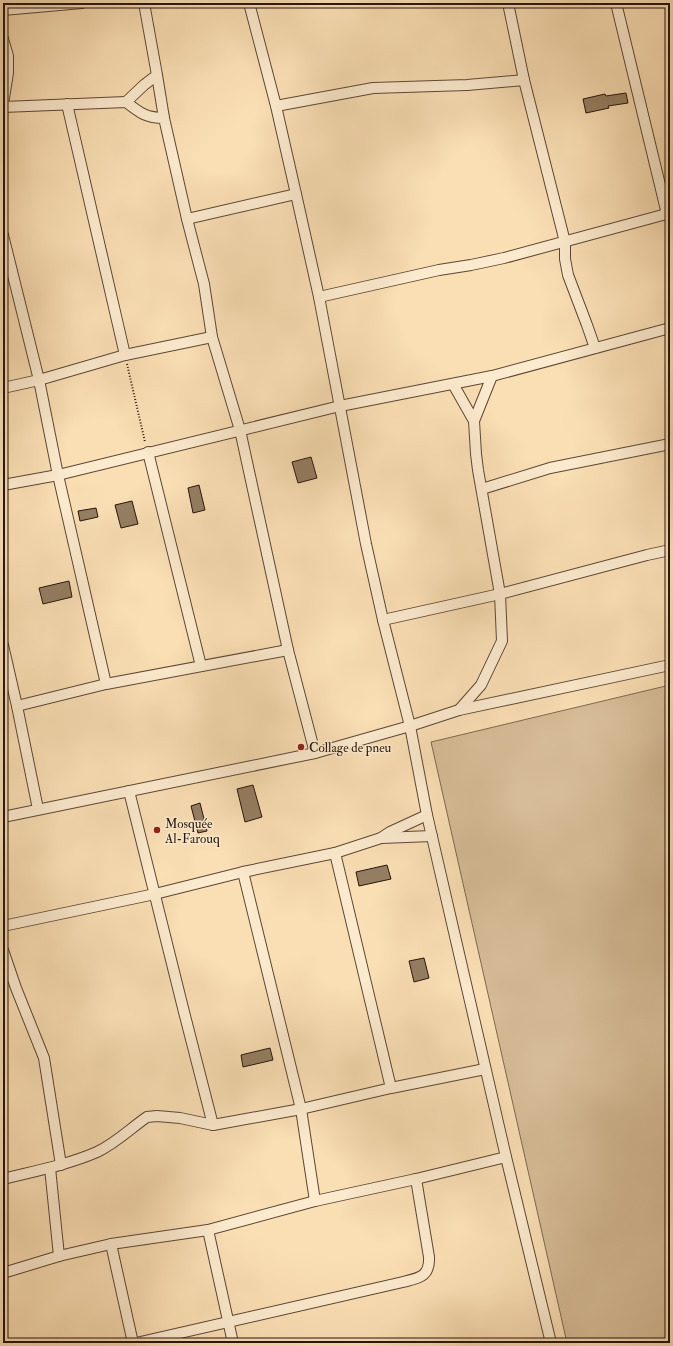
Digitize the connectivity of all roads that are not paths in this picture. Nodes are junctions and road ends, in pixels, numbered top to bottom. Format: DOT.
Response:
graph roads {
  1 [pos="82,3"];
  2 [pos="144,3"];
  3 [pos="249,3"];
  4 [pos="508,3"];
  5 [pos="616,3"];
  6 [pos="54,4"];
  7 [pos="3,10"];
  8 [pos="3,39"];
  9 [pos="157,75"];
  10 [pos="524,80"];
  11 [pos="126,102"];
  12 [pos="3,104"];
  13 [pos="67,104"];
  14 [pos="276,106"];
  15 [pos="3,107"];
  16 [pos="164,118"];
  17 [pos="296,194"];
  18 [pos="668,214"];
  19 [pos="187,219"];
  20 [pos="3,235"];
  21 [pos="565,242"];
  22 [pos="319,297"];
  23 [pos="670,328"];
  24 [pos="212,337"];
  25 [pos="594,348"];
  26 [pos="125,355"];
  27 [pos="492,376"];
  28 [pos="39,380"];
  29 [pos="453,384"];
  30 [pos="3,388"];
  31 [pos="340,406"];
  32 [pos="474,421"];
  33 [pos="240,430"];
  34 [pos="670,444"];
  35 [pos="148,452"];
  36 [pos="58,475"];
  37 [pos="3,485"];
  38 [pos="482,489"];
  39 [pos="670,550"];
  40 [pos="500,594"];
  41 [pos="383,620"];
  42 [pos="3,645"];
  43 [pos="288,650"];
  44 [pos="670,664"];
  45 [pos="201,666"];
  46 [pos="106,684"];
  47 [pos="17,706"];
  48 [pos="459,710"];
  49 [pos="410,726"];
  50 [pos="315,753"];
  51 [pos="129,791"];
  52 [pos="38,809"];
  53 [pos="427,815"];
  54 [pos="3,817"];
  55 [pos="432,836"];
  56 [pos="381,838"];
  57 [pos="335,852"];
  58 [pos="243,872"];
  59 [pos="155,894"];
  60 [pos="3,926"];
  61 [pos="3,950"];
  62 [pos="485,1069"];
  63 [pos="391,1088"];
  64 [pos="301,1109"];
  65 [pos="213,1125"];
  66 [pos="506,1157"];
  67 [pos="61,1165"];
  68 [pos="50,1168"];
  69 [pos="3,1179"];
  70 [pos="416,1179"];
  71 [pos="315,1201"];
  72 [pos="208,1230"];
  73 [pos="111,1244"];
  74 [pos="59,1256"];
  75 [pos="3,1273"];
  76 [pos="227,1321"];
  77 [pos="134,1343"];
  78 [pos="232,1343"];
  79 [pos="550,1343"];
  1 -- 6 [label="street"];
  2 -- 9 [label="street"];
  3 -- 14 [label="street"];
  4 -- 10 [label="street"];
  5 -- 18 [label="street"];
  6 -- 7 [label="street"];
  8 -- 12 [label="street"];
  9 -- 11 [label="street"];
  9 -- 16 [label="street"];
  10 -- 14 [label="street"];
  10 -- 21 [label="street"];
  11 -- 13 [label="street"];
  11 -- 16 [label="street"];
  13 -- 15 [label="street"];
  13 -- 26 [label="street"];
  14 -- 17 [label="street"];
  16 -- 19 [label="street"];
  17 -- 19 [label="street"];
  17 -- 22 [label="street"];
  18 -- 21 [label="street"];
  19 -- 24 [label="street"];
  20 -- 28 [label="street"];
  21 -- 22 [label="street"];
  21 -- 25 [label="street"];
  22 -- 31 [label="street"];
  23 -- 25 [label="street"];
  24 -- 26 [label="street"];
  24 -- 33 [label="street"];
  25 -- 27 [label="street"];
  26 -- 28 [label="street"];
  27 -- 29 [label="street"];
  27 -- 32 [label="street"];
  28 -- 30 [label="street"];
  28 -- 36 [label="street"];
  29 -- 31 [label="street"];
  29 -- 32 [label="street"];
  31 -- 33 [label="street"];
  31 -- 41 [label="street"];
  32 -- 38 [label="street"];
  33 -- 35 [label="street"];
  33 -- 43 [label="street"];
  34 -- 38 [label="street"];
  35 -- 36 [label="street"];
  35 -- 45 [label="street"];
  36 -- 37 [label="street"];
  36 -- 46 [label="street"];
  38 -- 40 [label="street"];
  39 -- 40 [label="street"];
  40 -- 41 [label="street"];
  40 -- 48 [label="street"];
  41 -- 49 [label="street"];
  42 -- 47 [label="street"];
  43 -- 45 [label="street"];
  43 -- 50 [label="street"];
  44 -- 48 [label="street"];
  45 -- 46 [label="street"];
  46 -- 47 [label="street"];
  47 -- 52 [label="street"];
  48 -- 49 [label="street"];
  49 -- 50 [label="street"];
  49 -- 53 [label="street"];
  50 -- 51 [label="street"];
  51 -- 52 [label="street"];
  51 -- 59 [label="street"];
  52 -- 54 [label="street"];
  53 -- 55 [label="street"];
  53 -- 56 [label="street"];
  55 -- 56 [label="street"];
  55 -- 62 [label="street"];
  56 -- 57 [label="street"];
  57 -- 58 [label="street"];
  57 -- 63 [label="street"];
  58 -- 59 [label="street"];
  58 -- 64 [label="street"];
  59 -- 60 [label="street"];
  59 -- 65 [label="street"];
  61 -- 67 [label="street"];
  62 -- 63 [label="street"];
  62 -- 66 [label="street"];
  63 -- 64 [label="street"];
  64 -- 65 [label="street"];
  64 -- 71 [label="street"];
  65 -- 67 [label="street"];
  66 -- 70 [label="street"];
  66 -- 79 [label="street"];
  67 -- 68 [label="street"];
  68 -- 69 [label="street"];
  68 -- 74 [label="street"];
  70 -- 71 [label="street"];
  70 -- 76 [label="street"];
  71 -- 72 [label="street"];
  72 -- 73 [label="street"];
  72 -- 76 [label="street"];
  73 -- 74 [label="street"];
  73 -- 77 [label="street"];
  74 -- 75 [label="street"];
  76 -- 77 [label="street"];
  76 -- 78 [label="street"];
}
